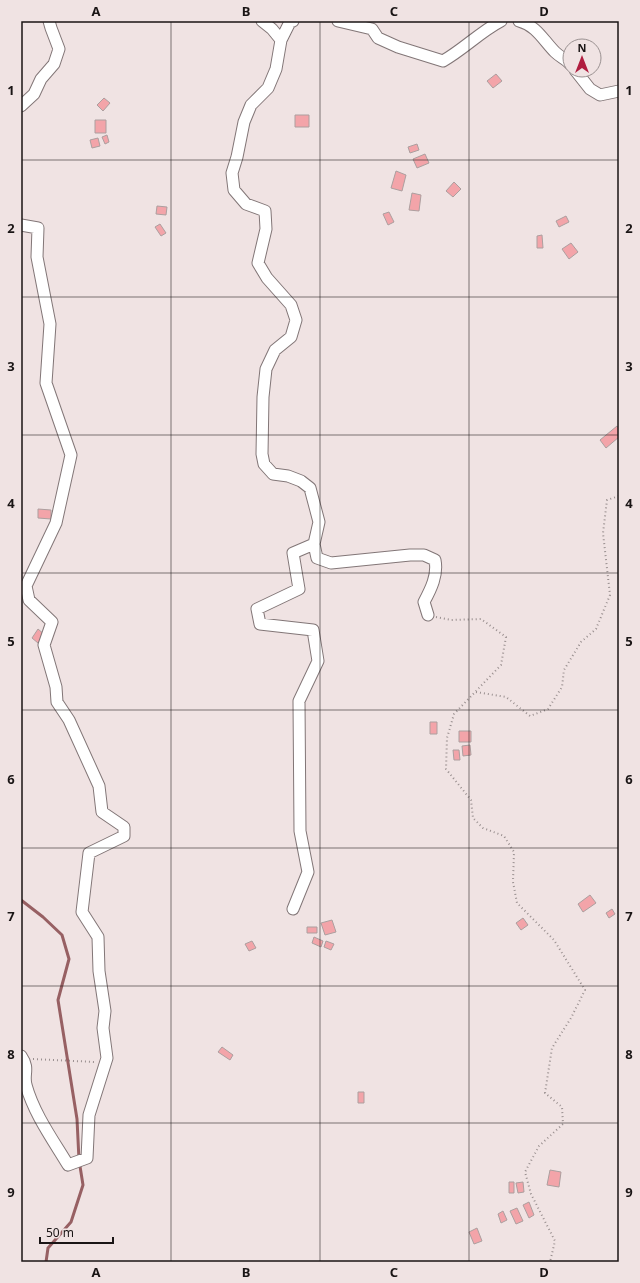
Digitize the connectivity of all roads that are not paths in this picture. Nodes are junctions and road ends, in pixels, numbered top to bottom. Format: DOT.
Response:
graph roads {
  1 [pos="49,21"];
  2 [pos="262,21"];
  3 [pos="293,21"];
  4 [pos="338,21"];
  5 [pos="501,21"];
  6 [pos="519,21"];
  7 [pos="281,40"];
  8 [pos="562,58"];
  9 [pos="581,78"];
  10 [pos="619,91"];
  11 [pos="21,106"];
  12 [pos="21,225"];
  13 [pos="314,544"];
  14 [pos="428,615"];
  15 [pos="293,909"];
  16 [pos="25,1057"];
  1 -- 11 [label="street"];
  2 -- 7 [label="street"];
  3 -- 7 [label="street"];
  4 -- 5 [label="street"];
  6 -- 8 [label="street"];
  7 -- 13 [label="street"];
  9 -- 10 [label="street"];
  12 -- 16 [label="street"];
  13 -- 14 [label="street"];
  13 -- 15 [label="street"];
}
